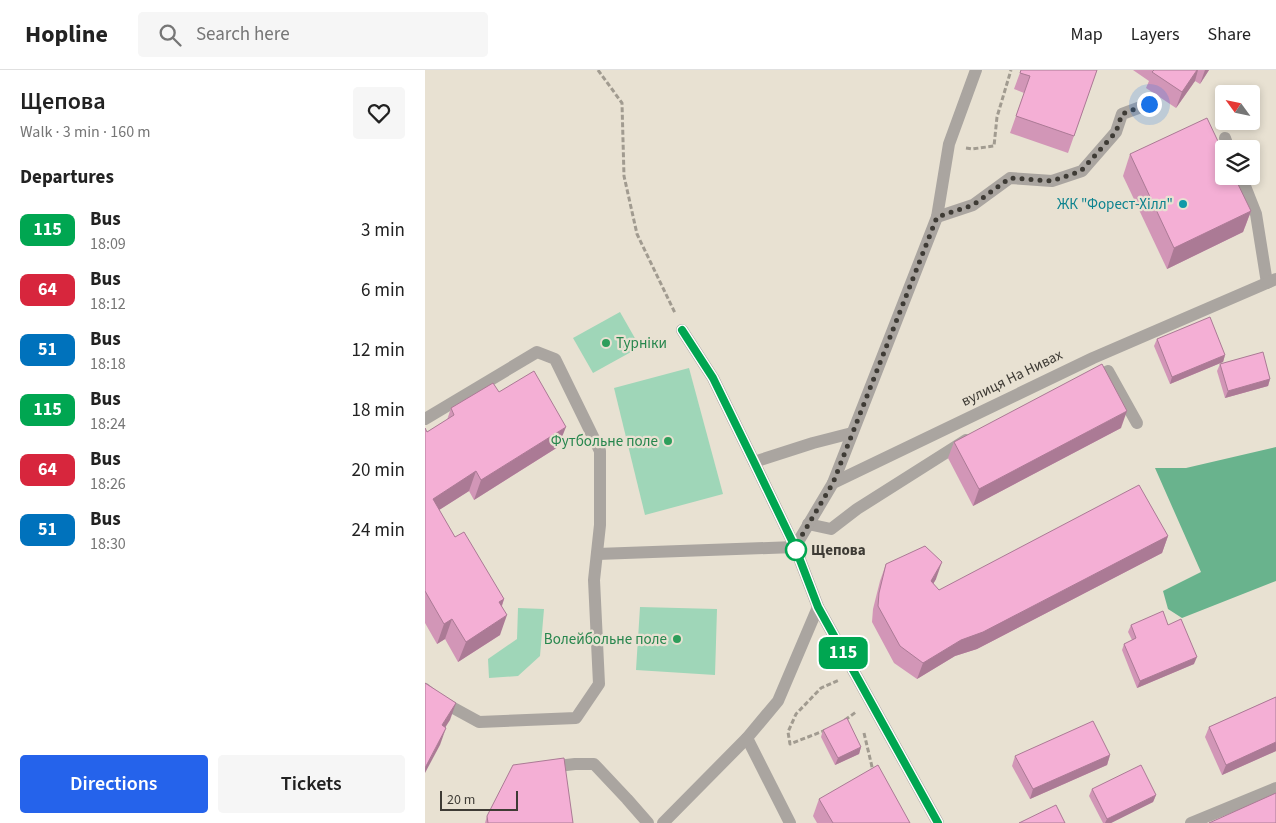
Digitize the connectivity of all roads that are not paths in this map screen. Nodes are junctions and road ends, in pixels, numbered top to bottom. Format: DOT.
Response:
graph roads {
  1 [pos="976,70"];
  2 [pos="1149,104"];
  3 [pos="1245,185"];
  4 [pos="937,217"];
  5 [pos="1271,281"];
  6 [pos="682,330"];
  7 [pos="1082,383"];
  8 [pos="425,419"];
  9 [pos="1137,423"];
  10 [pos="978,432"];
  11 [pos="852,433"];
  12 [pos="754,462"];
  13 [pos="833,483"];
  14 [pos="808,524"];
  15 [pos="795,547"];
  16 [pos="597,554"];
  17 [pos="818,607"];
  18 [pos="425,689"];
  19 [pos="747,738"];
  20 [pos="539,768"];
  21 [pos="1276,788"];
  22 [pos="648,823"];
  23 [pos="663,823"];
  24 [pos="790,823"];
  25 [pos="938,823"];
  26 [pos="1191,823"];
  1 -- 4 [label="street"];
  2 -- 4 [label="street"];
  3 -- 5 [label="street"];
  4 -- 11 [label="street"];
  5 -- 13 [label="street, вулиця На Нивах"];
  6 -- 12 [label="street"];
  7 -- 9 [label="street"];
  8 -- 16 [label="street"];
  10 -- 14 [label="street"];
  11 -- 12 [label="street"];
  11 -- 13 [label="street"];
  12 -- 15 [label="street"];
  13 -- 14 [label="street"];
  14 -- 15 [label="street"];
  15 -- 16 [label="street"];
  15 -- 17 [label="street"];
  16 -- 18 [label="street"];
  17 -- 19 [label="street"];
  17 -- 25 [label="street"];
  19 -- 23 [label="street"];
  19 -- 24 [label="street"];
  20 -- 22 [label="street"];
  21 -- 26 [label="street"];
}
